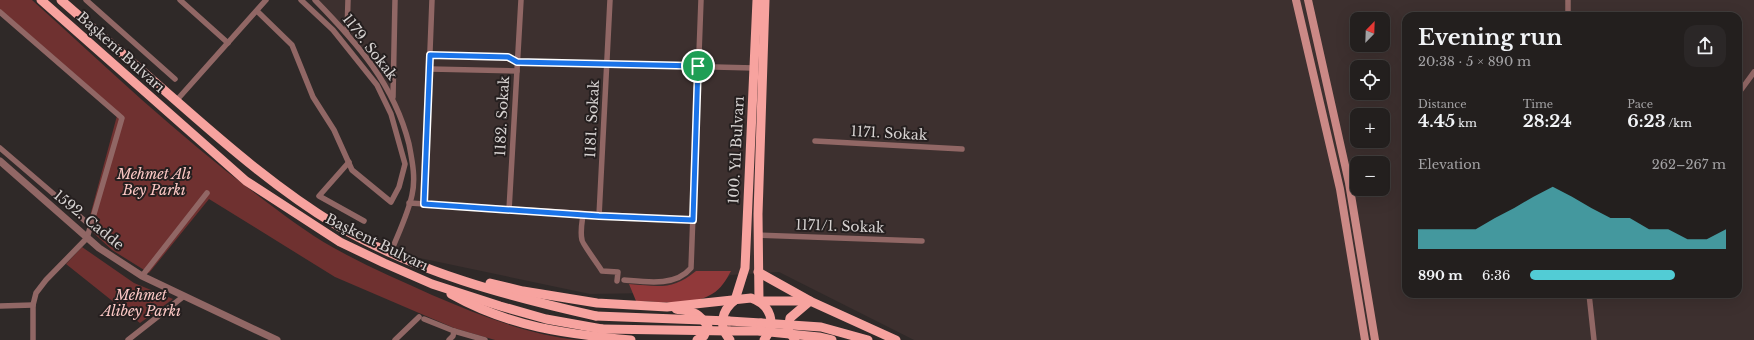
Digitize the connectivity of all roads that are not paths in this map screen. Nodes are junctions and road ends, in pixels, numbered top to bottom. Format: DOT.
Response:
graph roads {
  1 [pos="41,0"];
  2 [pos="61,0"];
  3 [pos="86,0"];
  4 [pos="180,0"];
  5 [pos="266,0"];
  6 [pos="301,0"];
  7 [pos="315,0"];
  8 [pos="348,0"];
  9 [pos="395,0"];
  10 [pos="432,0"];
  11 [pos="521,0"];
  12 [pos="610,0"];
  13 [pos="701,0"];
  14 [pos="757,0"];
  15 [pos="766,0"];
  16 [pos="1296,0"];
  17 [pos="1308,0"];
  18 [pos="1568,0"];
  19 [pos="257,11"];
  20 [pos="0,12"];
  21 [pos="1568,12"];
  22 [pos="347,33"];
  23 [pos="228,43"];
  24 [pos="430,55"];
  25 [pos="517,62"];
  26 [pos="607,64"];
  27 [pos="698,66"];
  28 [pos="754,68"];
  29 [pos="430,69"];
  30 [pos="517,71"];
  31 [pos="1754,72"];
  32 [pos="175,79"];
  33 [pos="1742,88"];
  34 [pos="393,97"];
  35 [pos="176,101"];
  36 [pos="815,141"];
  37 [pos="0,148"];
  38 [pos="962,149"];
  39 [pos="0,161"];
  40 [pos="349,162"];
  41 [pos="207,193"];
  42 [pos="409,203"];
  43 [pos="424,204"];
  44 [pos="509,210"];
  45 [pos="583,215"];
  46 [pos="599,216"];
  47 [pos="693,220"];
  48 [pos="364,221"];
  49 [pos="90,226"];
  50 [pos="758,235"];
  51 [pos="87,238"];
  52 [pos="922,241"];
  53 [pos="391,252"];
  54 [pos="745,268"];
  55 [pos="436,272"];
  56 [pos="758,272"];
  57 [pos="142,276"];
  58 [pos="617,280"];
  59 [pos="624,280"];
  60 [pos="432,284"];
  61 [pos="184,296"];
  62 [pos="1589,298"];
  63 [pos="735,300"];
  64 [pos="759,301"];
  65 [pos="810,301"];
  66 [pos="33,305"];
  67 [pos="0,306"];
  68 [pos="667,307"];
  69 [pos="760,327"];
  70 [pos="454,331"];
  71 [pos="729,336"];
  72 [pos="131,339"];
  73 [pos="33,340"];
  74 [pos="277,340"];
  75 [pos="395,340"];
  76 [pos="449,340"];
  77 [pos="485,340"];
  78 [pos="631,340"];
  79 [pos="697,340"];
  80 [pos="764,340"];
  81 [pos="795,340"];
  82 [pos="832,340"];
  83 [pos="868,340"];
  84 [pos="896,340"];
  85 [pos="1365,340"];
  86 [pos="1375,340"];
  87 [pos="1594,340"];
  1 -- 60 [label="main road, Başkent Bulvarı"];
  2 -- 35 [label="main road, Başkent Bulvarı"];
  3 -- 32 [label="street"];
  4 -- 23 [label="street"];
  5 -- 19 [label="street"];
  6 -- 40 [label="street"];
  7 -- 22 [label="street, 1179. Sokak"];
  8 -- 22 [label="street"];
  9 -- 34 [label="street"];
  10 -- 24 [label="street"];
  11 -- 25 [label="street, 1182. Sokak"];
  12 -- 26 [label="street, 1181. Sokak"];
  13 -- 27 [label="street"];
  14 -- 28 [label="main road, 100. Yıl Bulvarı"];
  15 -- 50 [label="main road, 100. Yıl Bulvarı"];
  16 -- 85 [label="main road"];
  17 -- 86 [label="main road"];
  18 -- 21 [label="street"];
  19 -- 23 [label="street"];
  19 -- 40 [label="street"];
  20 -- 49 [label="street"];
  22 -- 34 [label="street, 1179. Sokak"];
  23 -- 35 [label="street"];
  24 -- 25 [label="street"];
  24 -- 29 [label="street"];
  25 -- 26 [label="street"];
  25 -- 30 [label="street, 1182. Sokak"];
  26 -- 27 [label="street"];
  26 -- 46 [label="street, 1181. Sokak"];
  27 -- 28 [label="street"];
  27 -- 47 [label="street"];
  28 -- 54 [label="main road, 100. Yıl Bulvarı"];
  29 -- 30 [label="street"];
  29 -- 43 [label="street"];
  30 -- 44 [label="street, 1182. Sokak"];
  31 -- 33 [label="street"];
  34 -- 42 [label="street, 1179. Sokak"];
  35 -- 53 [label="main road, Başkent Bulvarı"];
  36 -- 38 [label="street, 1171. Sokak"];
  37 -- 49 [label="street"];
  39 -- 51 [label="street, 1592. Cadde"];
  40 -- 48 [label="street"];
  41 -- 57 [label="street"];
  42 -- 43 [label="street"];
  42 -- 53 [label="street, 1179. Sokak"];
  43 -- 44 [label="street"];
  44 -- 45 [label="street"];
  45 -- 46 [label="street"];
  45 -- 58 [label="street"];
  46 -- 47 [label="street"];
  47 -- 59 [label="street"];
  49 -- 51 [label="street"];
  50 -- 52 [label="street, 1171/1. Sokak"];
  50 -- 56 [label="main road, 100. Yıl Bulvarı"];
  51 -- 57 [label="street, 1592. Cadde"];
  51 -- 66 [label="street"];
  53 -- 55 [label="main road, Başkent Bulvarı"];
  54 -- 56 [label="main road"];
  54 -- 63 [label="main road, 100. Yıl Bulvarı"];
  55 -- 68 [label="main road"];
  55 -- 69 [label="main road, Başkent Bulvarı, bridge"];
  56 -- 64 [label="main road, 100. Yıl Bulvarı"];
  56 -- 65 [label="main road"];
  57 -- 61 [label="street, 1592. Cadde"];
  60 -- 71 [label="main road, Başkent Bulvarı, bridge"];
  60 -- 78 [label="main road"];
  61 -- 72 [label="street"];
  61 -- 74 [label="street, 1592. Cadde"];
  62 -- 87 [label="street"];
  63 -- 64 [label="main road"];
  63 -- 68 [label="main road"];
  63 -- 71 [label="main road, 100. Yıl Bulvarı"];
  64 -- 65 [label="main road"];
  64 -- 80 [label="main road"];
  65 -- 81 [label="main road"];
  65 -- 84 [label="main road"];
  66 -- 67 [label="street"];
  66 -- 73 [label="street"];
  68 -- 79 [label="main road"];
  69 -- 71 [label="main road, Başkent Bulvarı"];
  69 -- 82 [label="main road, bridge"];
  69 -- 83 [label="main road, bridge"];
  70 -- 75 [label="street"];
  70 -- 76 [label="street"];
  70 -- 77 [label="street"];
}
